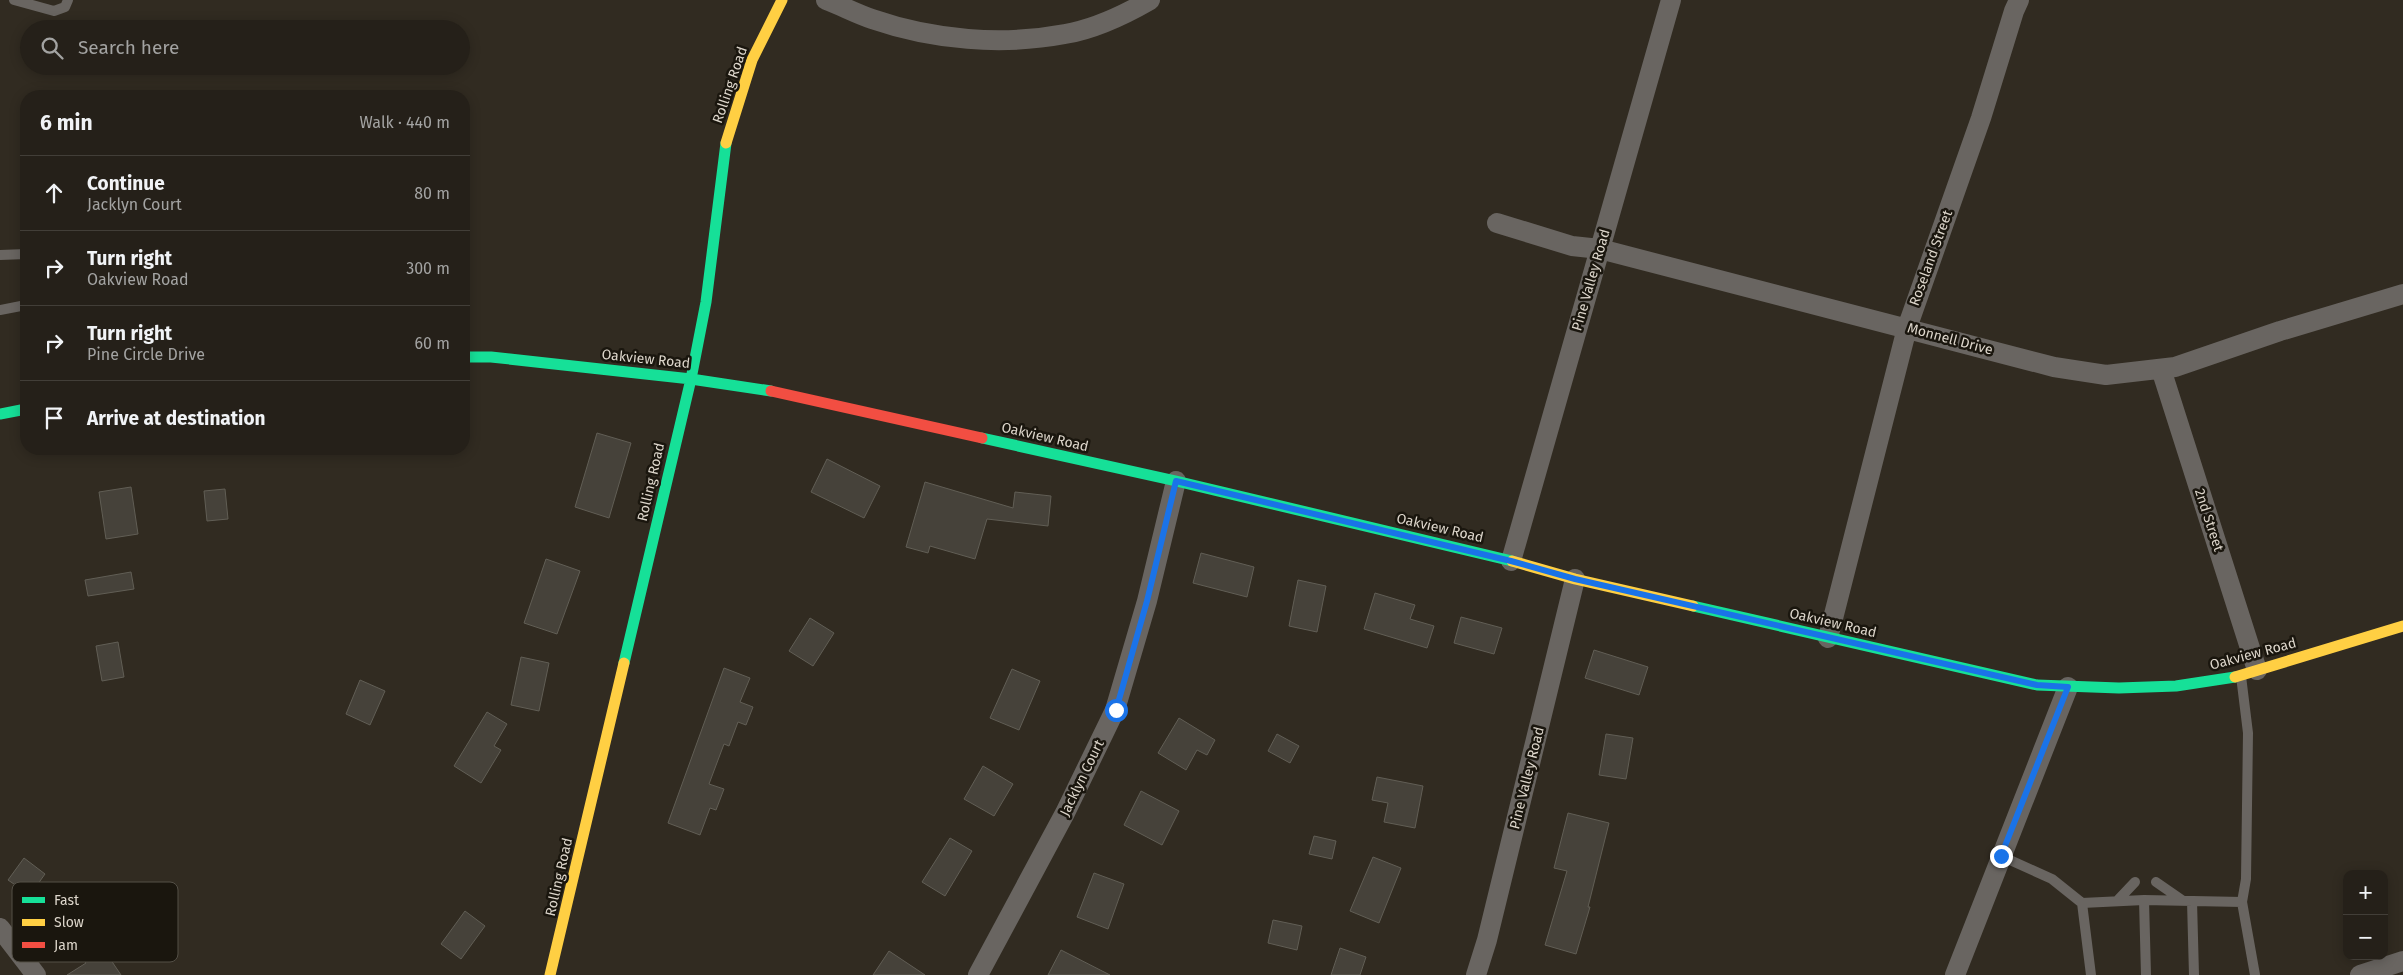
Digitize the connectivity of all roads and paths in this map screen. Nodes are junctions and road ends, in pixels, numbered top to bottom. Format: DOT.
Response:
graph roads {
  1 [pos="14,0"];
  2 [pos="68,0"];
  3 [pos="782,0"];
  4 [pos="826,0"];
  5 [pos="1150,0"];
  6 [pos="1671,0"];
  7 [pos="2019,0"];
  8 [pos="1497,223"];
  9 [pos="1600,249"];
  10 [pos="20,254"];
  11 [pos="0,255"];
  12 [pos="2403,294"];
  13 [pos="20,306"];
  14 [pos="0,310"];
  15 [pos="1907,328"];
  16 [pos="470,358"];
  17 [pos="2161,369"];
  18 [pos="691,379"];
  19 [pos="20,410"];
  20 [pos="0,414"];
  21 [pos="1176,481"];
  22 [pos="1511,561"];
  23 [pos="1575,579"];
  24 [pos="2403,626"];
  25 [pos="1828,638"];
  26 [pos="2249,673"];
  27 [pos="2068,687"];
  28 [pos="2001,856"];
  29 [pos="2134,882"];
  30 [pos="2156,882"];
  31 [pos="2144,900"];
  32 [pos="2187,900"];
  33 [pos="2117,901"];
  34 [pos="2242,902"];
  35 [pos="2082,903"];
  36 [pos="0,928"];
  37 [pos="12,944"];
  38 [pos="2403,961"];
  39 [pos="26,962"];
  40 [pos="36,975"];
  41 [pos="550,975"];
  42 [pos="978,975"];
  43 [pos="1476,975"];
  44 [pos="1955,975"];
  45 [pos="2091,975"];
  46 [pos="2146,975"];
  47 [pos="2194,975"];
  48 [pos="2254,975"];
  49 [pos="2360,975"];
  1 -- 2 [label="lane"];
  3 -- 18 [label="street, Rolling Road"];
  4 -- 5 [label="street"];
  6 -- 9 [label="street, Pine Valley Road"];
  7 -- 15 [label="street, Roseland Street"];
  8 -- 9 [label="street, Monnell Drive"];
  9 -- 15 [label="street, Monnell Drive"];
  9 -- 22 [label="street, Pine Valley Road"];
  10 -- 11 [label="lane"];
  12 -- 17 [label="street, Monnell Drive"];
  13 -- 14 [label="lane"];
  15 -- 17 [label="street, Monnell Drive"];
  15 -- 25 [label="street, Roseland Street"];
  16 -- 18 [label="street, Oakview Road"];
  17 -- 26 [label="street, 2nd Street"];
  18 -- 21 [label="street, Oakview Road"];
  18 -- 41 [label="street, Rolling Road"];
  19 -- 20 [label="street"];
  21 -- 22 [label="street, Oakview Road"];
  21 -- 42 [label="street, Jacklyn Court"];
  22 -- 23 [label="street, Oakview Road"];
  23 -- 25 [label="street, Oakview Road"];
  23 -- 43 [label="street, Pine Valley Road"];
  24 -- 26 [label="street, Oakview Road"];
  25 -- 27 [label="street, Oakview Road"];
  26 -- 27 [label="street, Oakview Road"];
  26 -- 34 [label="lane"];
  27 -- 28 [label="street"];
  28 -- 35 [label="lane"];
  28 -- 44 [label="street"];
  29 -- 33 [label="lane"];
  30 -- 32 [label="lane"];
  31 -- 32 [label="lane"];
  31 -- 33 [label="lane"];
  31 -- 46 [label="lane"];
  32 -- 34 [label="lane"];
  32 -- 47 [label="lane"];
  33 -- 35 [label="lane"];
  34 -- 48 [label="lane"];
  35 -- 45 [label="lane"];
  36 -- 37 [label="street"];
  38 -- 49 [label="street"];
  39 -- 40 [label="street"];
}
